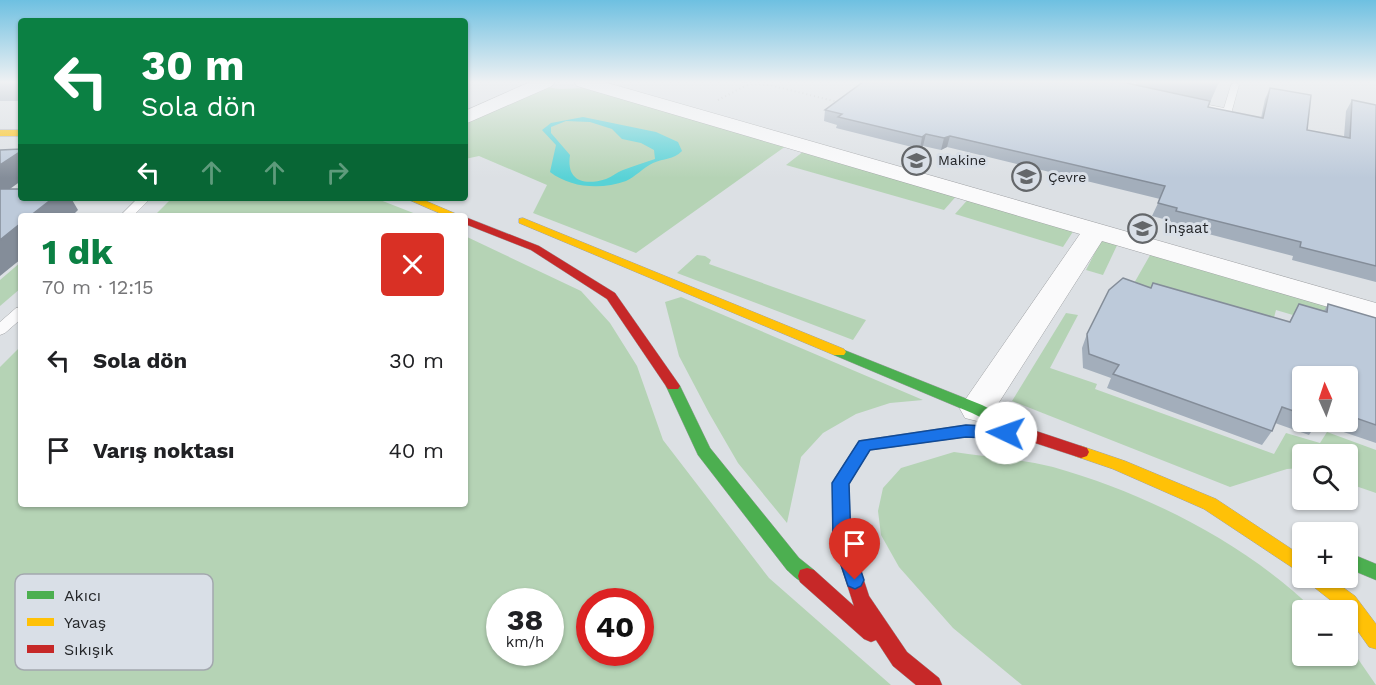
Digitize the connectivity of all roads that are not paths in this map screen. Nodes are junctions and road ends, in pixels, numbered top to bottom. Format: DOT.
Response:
graph roads {
  1 [pos="695,114"];
  2 [pos="0,122"];
  3 [pos="18,122"];
  4 [pos="0,133"];
  5 [pos="18,133"];
  6 [pos="142,201"];
  7 [pos="418,201"];
  8 [pos="129,213"];
  9 [pos="448,213"];
  10 [pos="514,218"];
  11 [pos="468,221"];
  12 [pos="1095,232"];
  13 [pos="1376,312"];
  14 [pos="18,314"];
  15 [pos="0,330"];
  16 [pos="977,409"];
  17 [pos="1027,434"];
  18 [pos="1210,504"];
  19 [pos="1271,529"];
  20 [pos="1292,559"];
  21 [pos="1358,565"];
  22 [pos="1376,572"];
  23 [pos="1329,588"];
  24 [pos="1376,640"];
  25 [pos="900,659"];
  26 [pos="932,685"];
  1 -- 12 [label="street"];
  2 -- 3 [label="street"];
  4 -- 5 [label="street"];
  6 -- 8 [label="lane"];
  7 -- 9 [label="street"];
  10 -- 16 [label="street"];
  11 -- 25 [label="street"];
  12 -- 13 [label="street"];
  12 -- 16 [label="street"];
  14 -- 15 [label="lane"];
  16 -- 17 [label="street"];
  17 -- 18 [label="street"];
  17 -- 25 [label="street"];
  18 -- 19 [label="street"];
  18 -- 20 [label="street"];
  21 -- 22 [label="street"];
  23 -- 24 [label="street"];
  25 -- 26 [label="street"];
}
